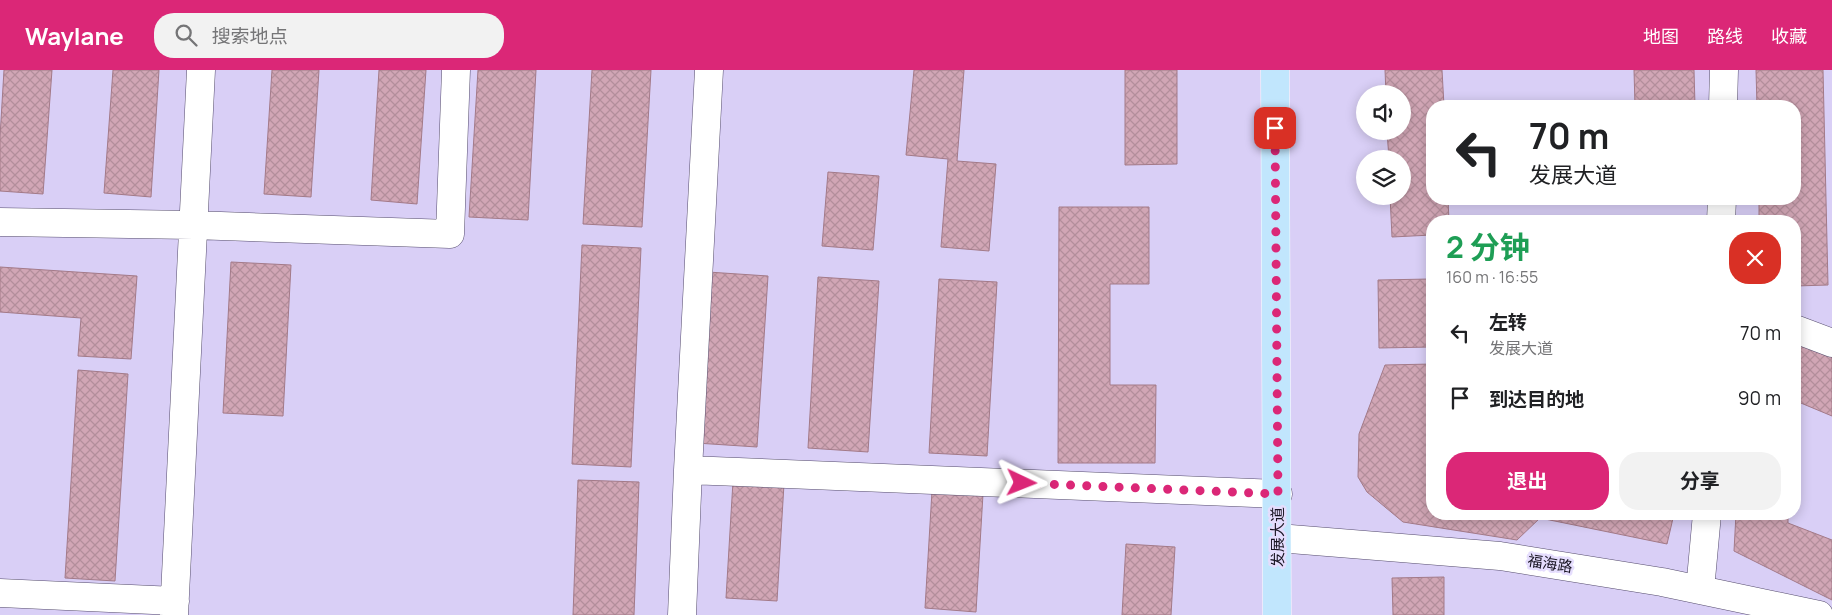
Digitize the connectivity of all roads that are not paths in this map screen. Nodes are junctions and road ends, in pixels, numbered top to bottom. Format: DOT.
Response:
graph roads {
  1 [pos="201,70"];
  2 [pos="456,70"];
  3 [pos="709,70"];
  4 [pos="1275,70"];
  5 [pos="1724,70"];
  6 [pos="1723,100"];
  7 [pos="0,222"];
  8 [pos="194,225"];
  9 [pos="1801,331"];
  10 [pos="1832,343"];
  11 [pos="688,470"];
  12 [pos="1278,494"];
  13 [pos="1706,520"];
  14 [pos="1278,538"];
  15 [pos="1700,590"];
  16 [pos="0,593"];
  17 [pos="174,608"];
  18 [pos="682,615"];
  19 [pos="1277,615"];
  20 [pos="1819,615"];
  1 -- 8 [label="street"];
  2 -- 8 [label="street"];
  3 -- 11 [label="street"];
  4 -- 12 [label="main road, 发展大道"];
  5 -- 6 [label="street"];
  7 -- 8 [label="street"];
  8 -- 17 [label="street"];
  9 -- 10 [label="street"];
  11 -- 12 [label="street"];
  11 -- 18 [label="street"];
  12 -- 14 [label="main road, 发展大道"];
  13 -- 15 [label="street"];
  14 -- 15 [label="street, 福海路"];
  14 -- 19 [label="main road, 发展大道"];
  15 -- 20 [label="street, 福海路"];
  16 -- 17 [label="street"];
}
